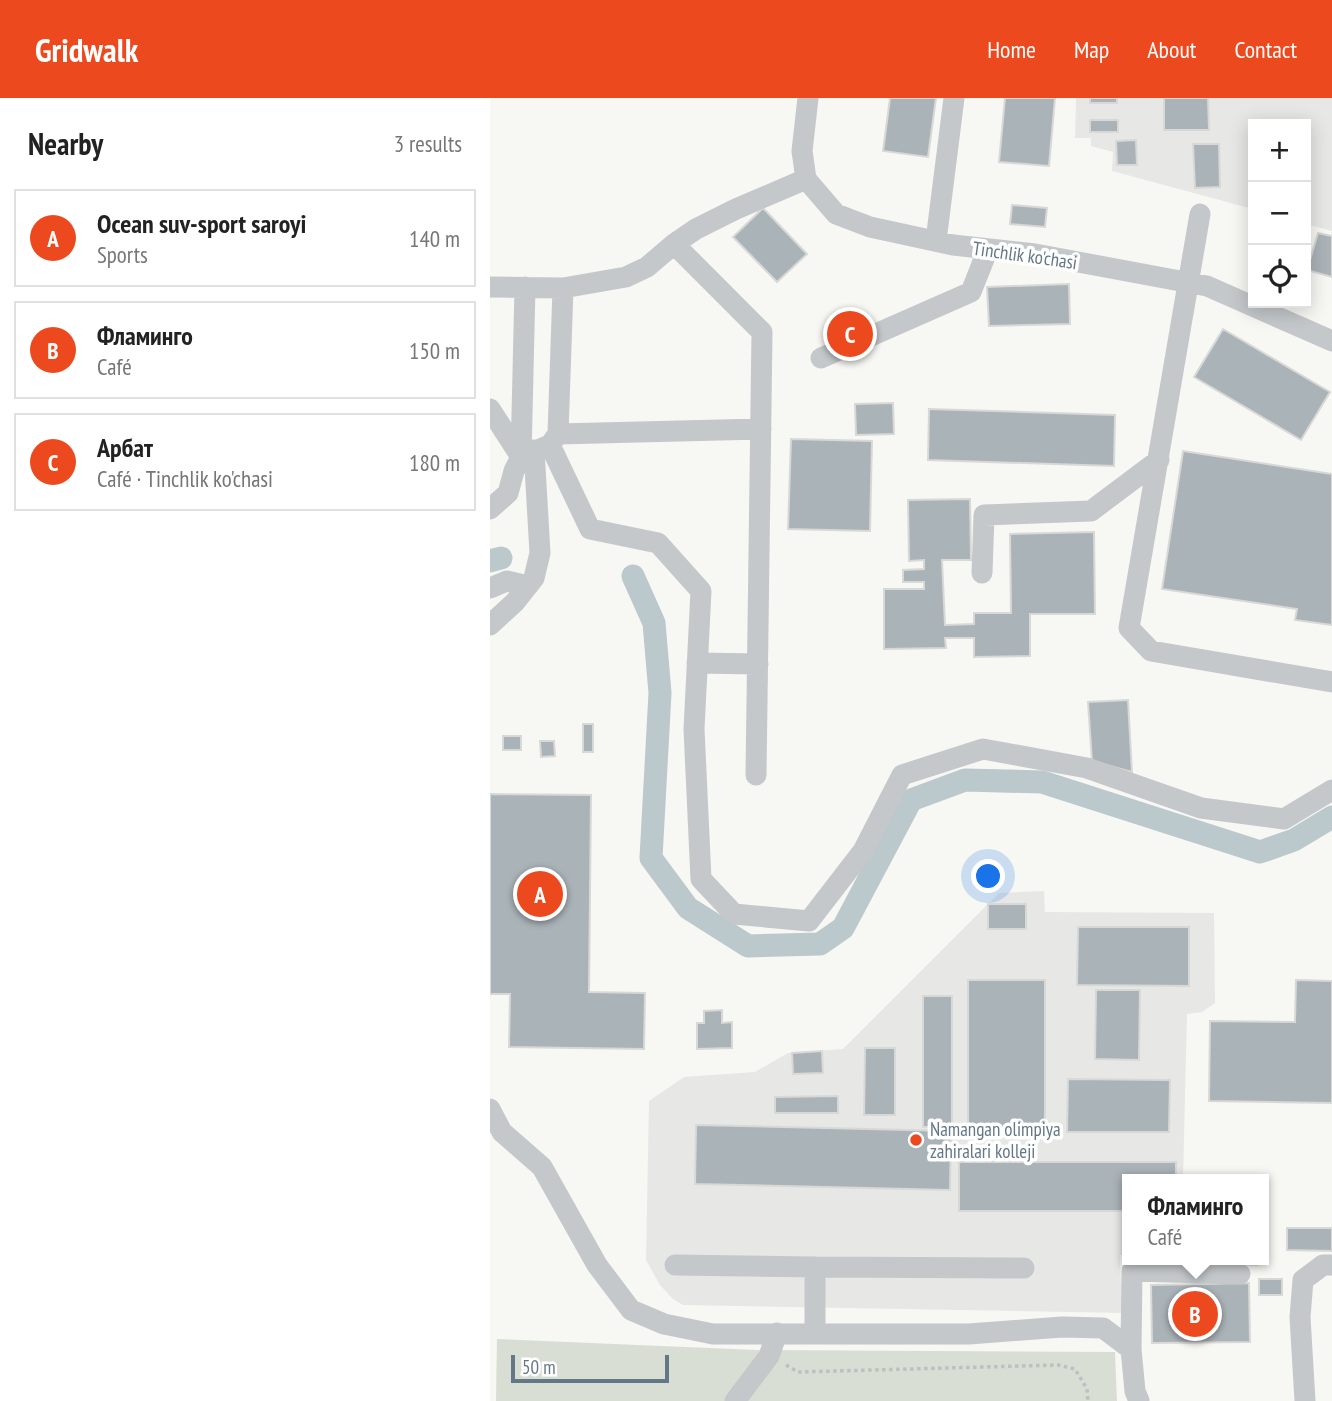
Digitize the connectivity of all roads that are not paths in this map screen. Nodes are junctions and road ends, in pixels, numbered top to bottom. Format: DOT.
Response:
graph roads {
  1 [pos="808,98"];
  2 [pos="954,98"];
  3 [pos="806,180"];
  4 [pos="1200,214"];
  5 [pos="936,241"];
  6 [pos="674,244"];
  7 [pos="988,249"];
  8 [pos="1190,283"];
  9 [pos="490,287"];
  10 [pos="525,287"];
  11 [pos="563,288"];
  12 [pos="1332,341"];
  13 [pos="821,358"];
  14 [pos="490,409"];
  15 [pos="761,429"];
  16 [pos="541,447"];
  17 [pos="1159,460"];
  18 [pos="490,509"];
  19 [pos="982,573"];
  20 [pos="531,582"];
  21 [pos="490,588"];
  22 [pos="490,625"];
  23 [pos="697,663"];
  24 [pos="758,664"];
  25 [pos="1332,682"];
  26 [pos="756,775"];
  27 [pos="1332,790"];
  28 [pos="490,1109"];
  29 [pos="675,1265"];
  30 [pos="1332,1265"];
  31 [pos="815,1267"];
  32 [pos="1024,1268"];
  33 [pos="1240,1274"];
  34 [pos="815,1332"];
  35 [pos="777,1333"];
  36 [pos="1131,1349"];
  37 [pos="734,1401"];
  38 [pos="1139,1401"];
  39 [pos="1305,1401"];
  1 -- 3 [label="street"];
  2 -- 5 [label="street"];
  3 -- 5 [label="street, Tinchlik ko'chasi"];
  3 -- 6 [label="street"];
  4 -- 8 [label="street"];
  5 -- 7 [label="street, Tinchlik ko'chasi"];
  6 -- 11 [label="street"];
  6 -- 15 [label="street"];
  7 -- 8 [label="street, Tinchlik ko'chasi"];
  7 -- 13 [label="street"];
  8 -- 12 [label="street, Tinchlik ko'chasi"];
  8 -- 17 [label="street"];
  9 -- 10 [label="street"];
  10 -- 11 [label="street"];
  10 -- 16 [label="street"];
  11 -- 16 [label="street"];
  14 -- 16 [label="street"];
  15 -- 16 [label="street"];
  15 -- 24 [label="street"];
  16 -- 18 [label="street"];
  16 -- 20 [label="street"];
  16 -- 23 [label="street"];
  17 -- 19 [label="street"];
  17 -- 25 [label="street"];
  20 -- 21 [label="street"];
  20 -- 22 [label="street"];
  23 -- 24 [label="street"];
  23 -- 27 [label="street"];
  24 -- 26 [label="street"];
  28 -- 35 [label="street"];
  29 -- 31 [label="street"];
  30 -- 39 [label="street"];
  31 -- 32 [label="street"];
  31 -- 34 [label="street"];
  33 -- 36 [label="street"];
  34 -- 35 [label="street"];
  34 -- 36 [label="street"];
  35 -- 37 [label="street"];
  36 -- 38 [label="street"];
}
